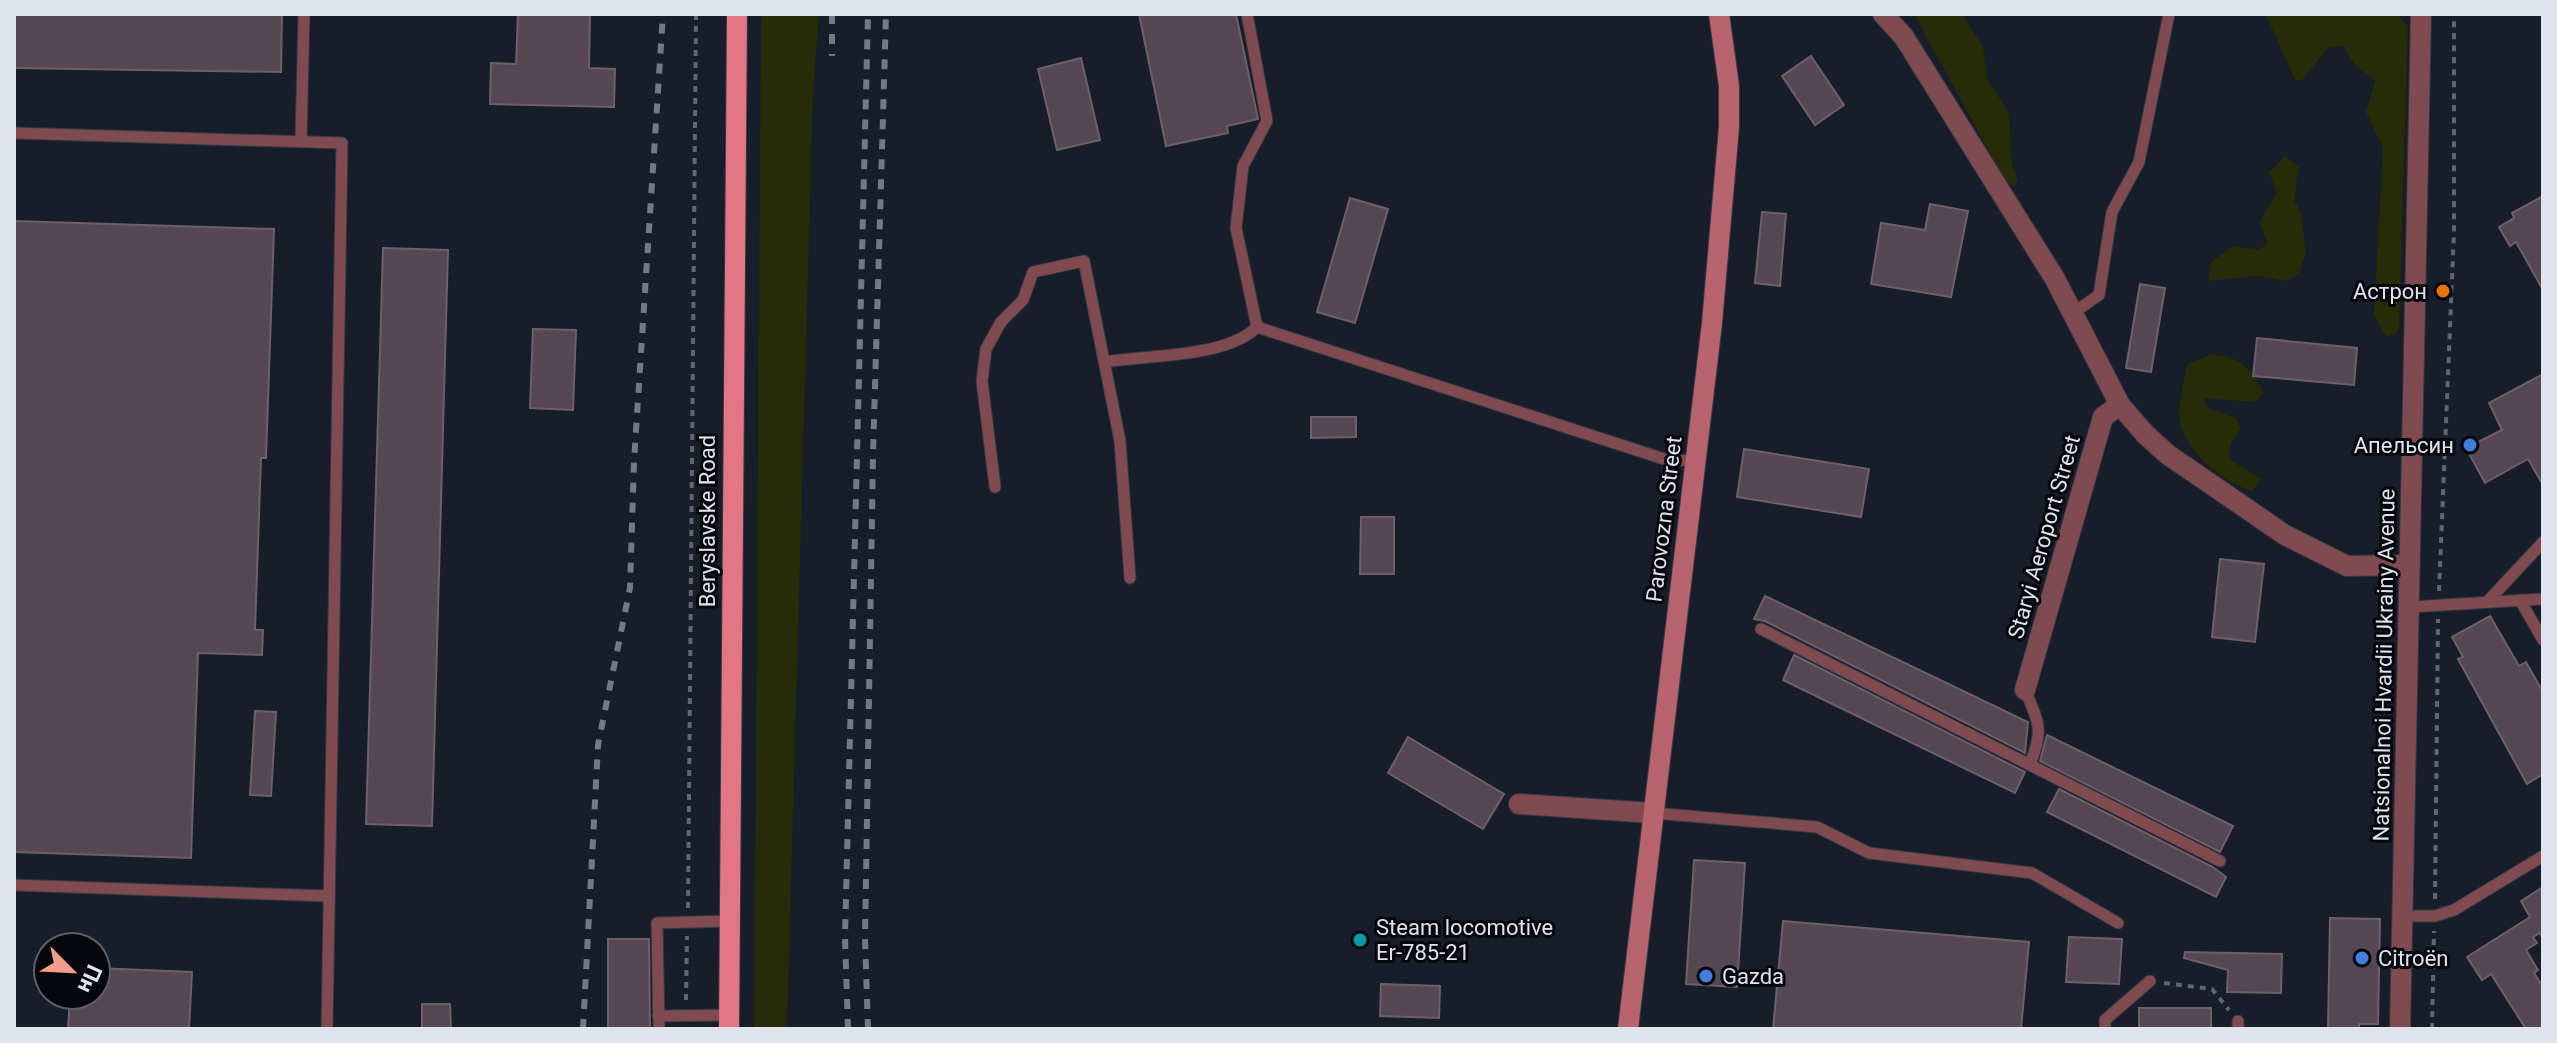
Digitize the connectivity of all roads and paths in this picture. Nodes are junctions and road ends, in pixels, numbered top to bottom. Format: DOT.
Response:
graph roads {
  1 [pos="304,14"];
  2 [pos="696,14"];
  3 [pos="737,14"];
  4 [pos="1247,14"];
  5 [pos="1719,14"];
  6 [pos="1883,14"];
  7 [pos="2169,14"];
  8 [pos="2421,14"];
  9 [pos="2454,14"];
  10 [pos="14,133"];
  11 [pos="301,141"];
  12 [pos="2073,313"];
  13 [pos="1257,327"];
  14 [pos="1105,362"];
  15 [pos="2120,405"];
  16 [pos="1695,461"];
  17 [pos="995,487"];
  18 [pos="2543,542"];
  19 [pos="2410,565"];
  20 [pos="1130,578"];
  21 [pos="2543,599"];
  22 [pos="2520,600"];
  23 [pos="2488,601"];
  24 [pos="2410,607"];
  25 [pos="2438,608"];
  26 [pos="1761,629"];
  27 [pos="2543,640"];
  28 [pos="2025,690"];
  29 [pos="2030,764"];
  30 [pos="1519,804"];
  31 [pos="1653,813"];
  32 [pos="2543,856"];
  33 [pos="2220,861"];
  34 [pos="14,885"];
  35 [pos="329,896"];
  36 [pos="2402,916"];
  37 [pos="2435,916"];
  38 [pos="729,921"];
  39 [pos="687,922"];
  40 [pos="2118,923"];
  41 [pos="2150,981"];
  42 [pos="686,1016"];
  43 [pos="729,1022"];
  44 [pos="658,1023"];
  45 [pos="2238,1025"];
  46 [pos="327,1029"];
  47 [pos="1628,1029"];
  48 [pos="2105,1029"];
  49 [pos="2400,1029"];
  50 [pos="2432,1029"];
  1 -- 11 [label="lane"];
  2 -- 39 [label="path"];
  3 -- 38 [label="main road, Beryslavske Road"];
  4 -- 13 [label="lane"];
  5 -- 16 [label="main road, Parovozna Street"];
  6 -- 12 [label="street"];
  7 -- 12 [label="lane"];
  8 -- 19 [label="street, Natsionalnoi Hvardii Ukrainy Avenue"];
  9 -- 25 [label="path"];
  10 -- 11 [label="lane"];
  11 -- 35 [label="lane"];
  12 -- 15 [label="street"];
  13 -- 14 [label="lane"];
  13 -- 16 [label="lane"];
  14 -- 17 [label="lane"];
  14 -- 20 [label="lane"];
  15 -- 19 [label="street"];
  15 -- 28 [label="street, Staryi Aeroport Street"];
  16 -- 31 [label="main road, Parovozna Street"];
  18 -- 23 [label="lane"];
  19 -- 24 [label="street, Natsionalnoi Hvardii Ukrainy Avenue"];
  21 -- 22 [label="lane"];
  22 -- 23 [label="lane"];
  22 -- 27 [label="lane"];
  23 -- 25 [label="lane"];
  24 -- 25 [label="lane"];
  24 -- 36 [label="street, Natsionalnoi Hvardii Ukrainy Avenue"];
  25 -- 37 [label="path"];
  26 -- 29 [label="lane"];
  28 -- 29 [label="lane"];
  29 -- 33 [label="lane"];
  30 -- 31 [label="street"];
  31 -- 40 [label="lane"];
  31 -- 47 [label="main road, Parovozna Street"];
  32 -- 37 [label="lane"];
  34 -- 35 [label="lane"];
  35 -- 46 [label="lane"];
  36 -- 37 [label="lane"];
  36 -- 49 [label="street, Natsionalnoi Hvardii Ukrainy Avenue"];
  37 -- 50 [label="path"];
  38 -- 39 [label="lane"];
  38 -- 43 [label="main road, Beryslavske Road"];
  39 -- 42 [label="path"];
  39 -- 44 [label="lane"];
  41 -- 45 [label="path"];
  41 -- 48 [label="lane"];
  42 -- 43 [label="lane"];
  42 -- 44 [label="lane"];
}
